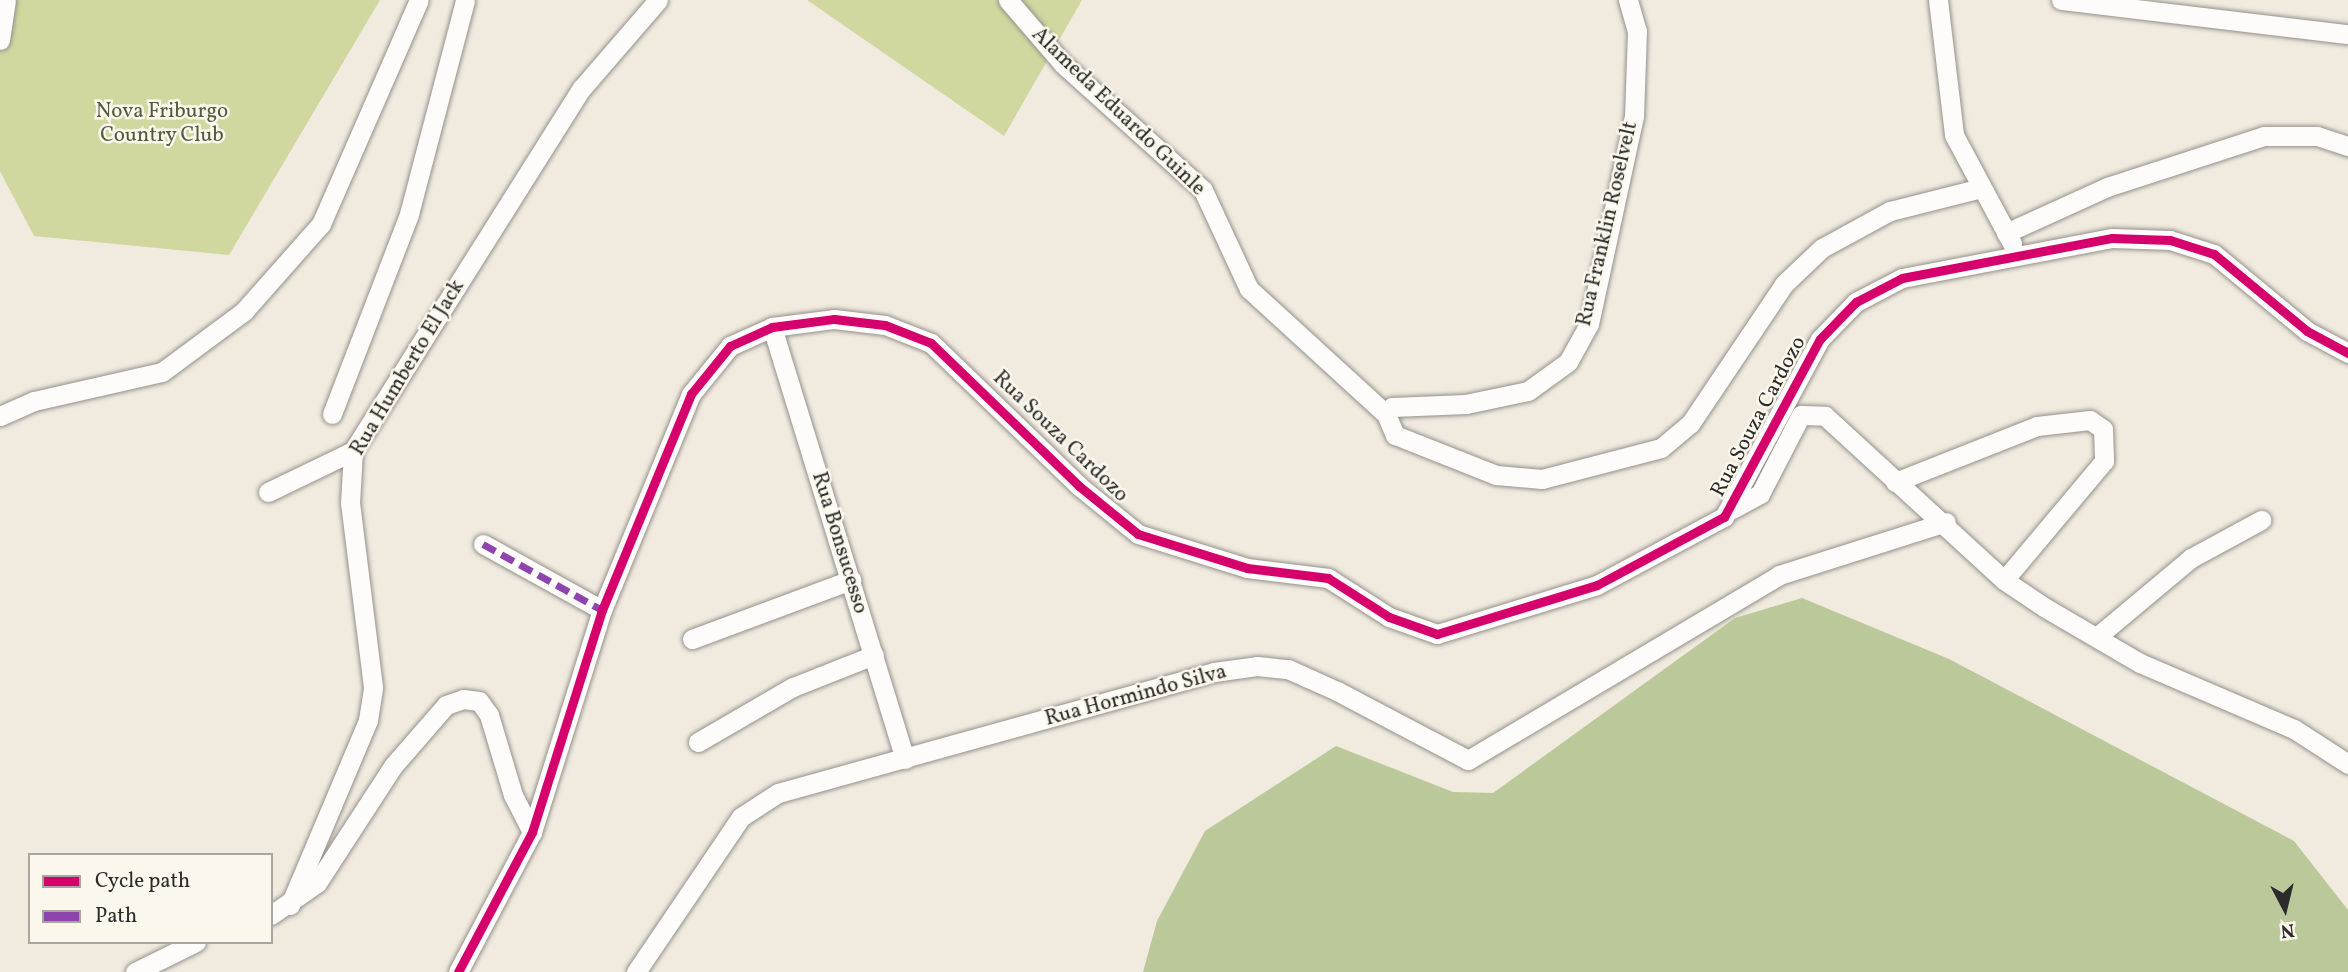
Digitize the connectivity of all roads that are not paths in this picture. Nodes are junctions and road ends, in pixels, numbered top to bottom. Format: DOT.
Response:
graph roads {
  1 [pos="6,0"];
  2 [pos="419,0"];
  3 [pos="466,0"];
  4 [pos="658,0"];
  5 [pos="1008,0"];
  6 [pos="1628,0"];
  7 [pos="1938,0"];
  8 [pos="2061,0"];
  9 [pos="2206,7"];
  10 [pos="2348,34"];
  11 [pos="0,40"];
  12 [pos="2348,146"];
  13 [pos="1977,189"];
  14 [pos="2006,233"];
  15 [pos="2018,253"];
  16 [pos="772,327"];
  17 [pos="2348,353"];
  18 [pos="332,414"];
  19 [pos="1386,414"];
  20 [pos="0,416"];
  21 [pos="353,451"];
  22 [pos="1895,482"];
  23 [pos="268,492"];
  24 [pos="1732,509"];
  25 [pos="2261,520"];
  26 [pos="1946,522"];
  27 [pos="483,544"];
  28 [pos="851,580"];
  29 [pos="2004,580"];
  30 [pos="603,610"];
  31 [pos="2099,635"];
  32 [pos="692,639"];
  33 [pos="874,655"];
  34 [pos="698,742"];
  35 [pos="905,759"];
  36 [pos="2348,764"];
  37 [pos="532,832"];
  38 [pos="290,905"];
  39 [pos="273,914"];
  40 [pos="192,944"];
  41 [pos="135,972"];
  42 [pos="458,972"];
  43 [pos="636,972"];
  1 -- 11 [label="street"];
  2 -- 20 [label="street"];
  3 -- 18 [label="street"];
  4 -- 21 [label="street, Rua Humberto El Jack"];
  5 -- 19 [label="street, Alameda Eduardo Guinle"];
  6 -- 19 [label="street, Rua Franklin Roselvelt"];
  7 -- 13 [label="street"];
  8 -- 9 [label="street"];
  9 -- 10 [label="street"];
  12 -- 14 [label="street"];
  13 -- 14 [label="street"];
  13 -- 19 [label="street"];
  14 -- 15 [label="street"];
  15 -- 17 [label="street, Rua Souza Cardozo"];
  15 -- 24 [label="street, Rua Souza Cardozo"];
  16 -- 24 [label="street, Rua Souza Cardozo"];
  16 -- 28 [label="street, Rua Bonsucesso"];
  16 -- 30 [label="street, Rua Souza Cardozo"];
  21 -- 23 [label="street"];
  21 -- 38 [label="street, Rua Humberto El Jack"];
  22 -- 24 [label="street"];
  22 -- 26 [label="street"];
  22 -- 29 [label="street"];
  25 -- 31 [label="street"];
  26 -- 29 [label="street"];
  26 -- 35 [label="street, Rua Hormindo Silva"];
  27 -- 30 [label="street"];
  28 -- 32 [label="street"];
  28 -- 33 [label="street, Rua Bonsucesso"];
  29 -- 31 [label="street"];
  30 -- 37 [label="street, Rua Souza Cardozo"];
  31 -- 36 [label="street"];
  33 -- 34 [label="street"];
  33 -- 35 [label="street, Rua Bonsucesso"];
  35 -- 43 [label="street, Rua Hormindo Silva"];
  37 -- 38 [label="street"];
  37 -- 42 [label="street, Rua Souza Cardozo"];
  38 -- 39 [label="street"];
  40 -- 41 [label="street"];
}
